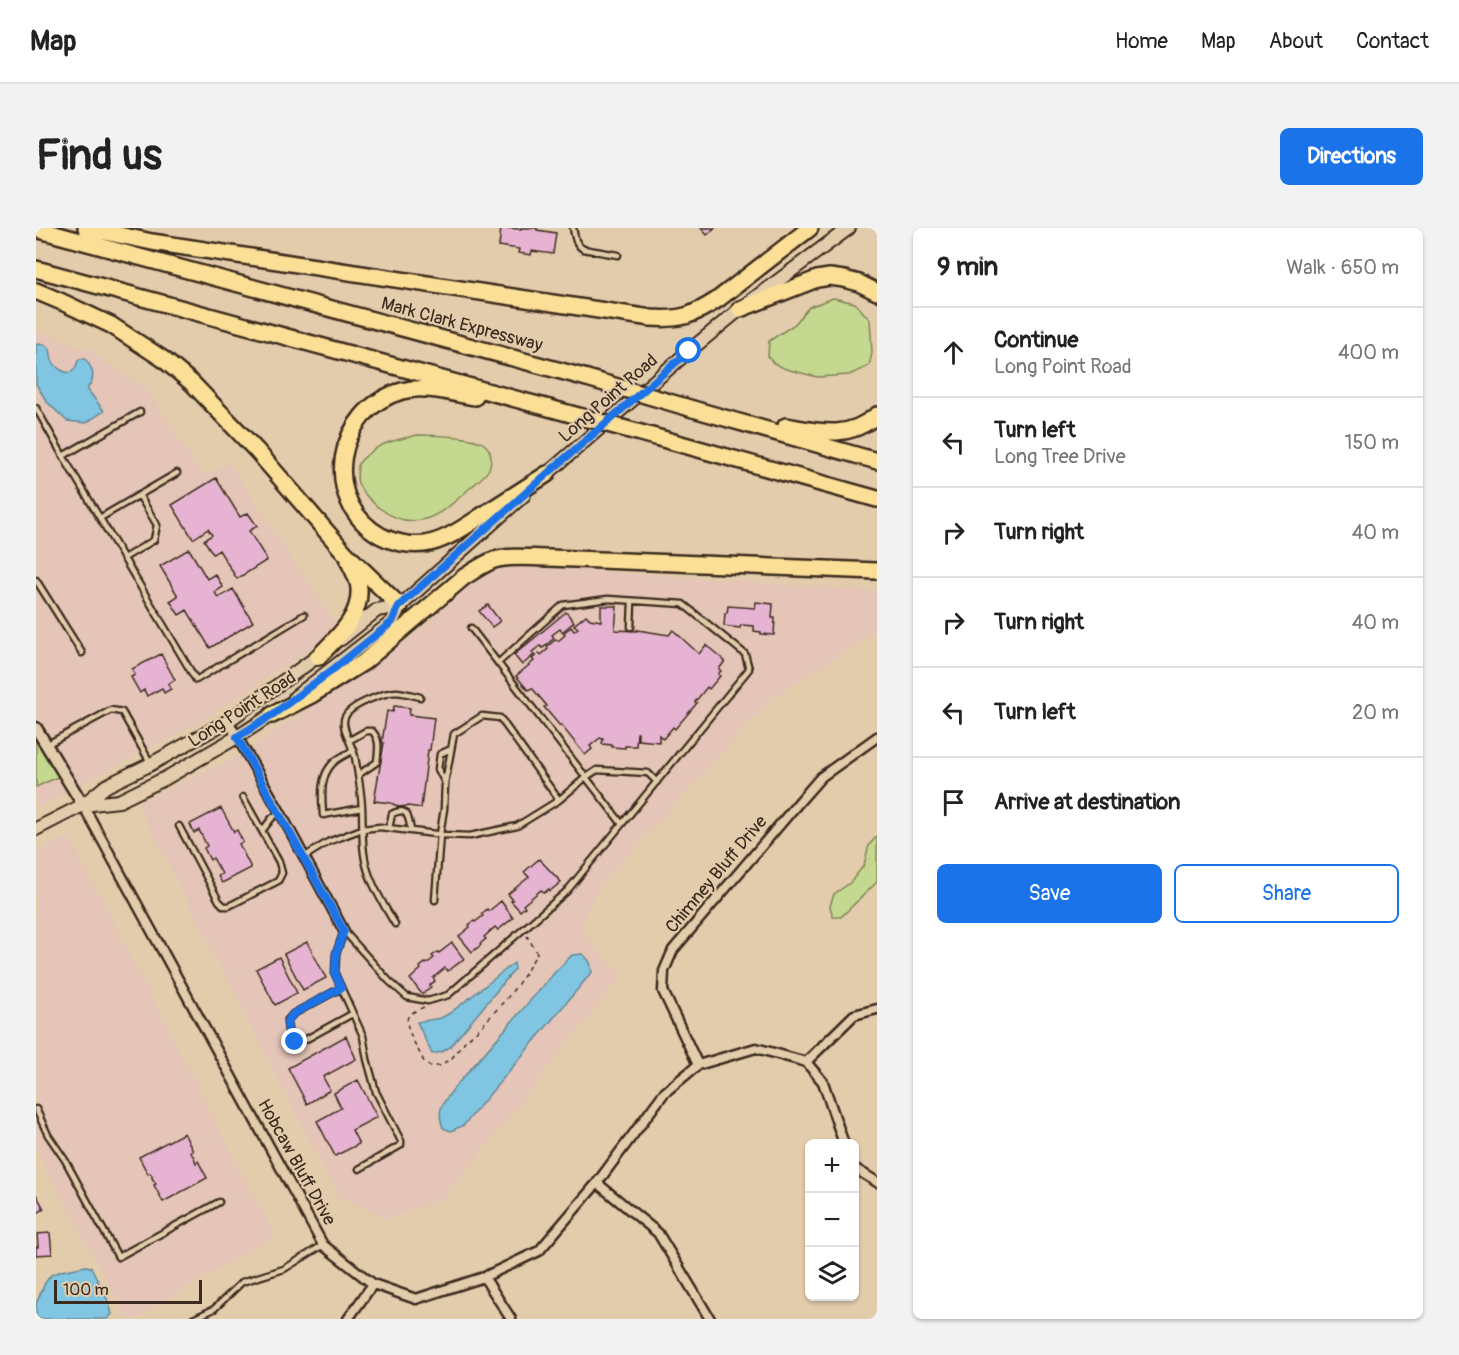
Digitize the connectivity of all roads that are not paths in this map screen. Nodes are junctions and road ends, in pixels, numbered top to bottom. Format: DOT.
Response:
graph roads {
  1 [pos="86,228"];
  2 [pos="573,228"];
  3 [pos="810,228"];
  4 [pos="849,228"];
  5 [pos="36,229"];
  6 [pos="618,255"];
  7 [pos="36,269"];
  8 [pos="36,291"];
  9 [pos="877,292"];
  10 [pos="740,309"];
  11 [pos="36,408"];
  12 [pos="549,408"];
  13 [pos="693,409"];
  14 [pos="140,412"];
  15 [pos="877,415"];
  16 [pos="63,456"];
  17 [pos="877,460"];
  18 [pos="177,473"];
  19 [pos="547,474"];
  20 [pos="139,495"];
  21 [pos="877,500"];
  22 [pos="100,518"];
  23 [pos="345,553"];
  24 [pos="124,558"];
  25 [pos="877,571"];
  26 [pos="36,580"];
  27 [pos="632,601"];
  28 [pos="399,606"];
  29 [pos="304,615"];
  30 [pos="631,627"];
  31 [pos="471,628"];
  32 [pos="82,653"];
  33 [pos="318,657"];
  34 [pos="498,663"];
  35 [pos="420,697"];
  36 [pos="272,715"];
  37 [pos="228,721"];
  38 [pos="36,728"];
  39 [pos="237,737"];
  40 [pos="877,737"];
  41 [pos="350,740"];
  42 [pos="46,745"];
  43 [pos="451,749"];
  44 [pos="354,750"];
  45 [pos="607,763"];
  46 [pos="151,764"];
  47 [pos="636,766"];
  48 [pos="606,770"];
  49 [pos="636,772"];
  50 [pos="358,775"];
  51 [pos="585,778"];
  52 [pos="657,782"];
  53 [pos="445,783"];
  54 [pos="243,797"];
  55 [pos="560,800"];
  56 [pos="83,805"];
  57 [pos="362,808"];
  58 [pos="280,812"];
  59 [pos="622,824"];
  60 [pos="178,826"];
  61 [pos="389,828"];
  62 [pos="36,829"];
  63 [pos="362,829"];
  64 [pos="262,831"];
  65 [pos="411,831"];
  66 [pos="440,834"];
  67 [pos="304,857"];
  68 [pos="435,900"];
  69 [pos="395,924"];
  70 [pos="344,931"];
  71 [pos="341,988"];
  72 [pos="877,1009"];
  73 [pos="352,1014"];
  74 [pos="806,1062"];
  75 [pos="698,1065"];
  76 [pos="36,1109"];
  77 [pos="843,1139"];
  78 [pos="359,1170"];
  79 [pos="859,1171"];
  80 [pos="877,1182"];
  81 [pos="597,1183"];
  82 [pos="219,1202"];
  83 [pos="323,1245"];
  84 [pos="484,1277"];
  85 [pos="373,1284"];
  86 [pos="193,1319"];
  87 [pos="348,1319"];
  88 [pos="511,1319"];
  89 [pos="710,1319"];
  1 -- 3 [label="highway"];
  2 -- 6 [label="lane"];
  4 -- 10 [label="main road, Long Point Road"];
  5 -- 13 [label="highway, Mark Clark Expressway, bridge"];
  7 -- 12 [label="highway"];
  8 -- 23 [label="highway"];
  9 -- 10 [label="highway"];
  10 -- 19 [label="main road, Long Point Road"];
  11 -- 16 [label="lane"];
  12 -- 19 [label="highway"];
  12 -- 21 [label="highway, bridge"];
  13 -- 15 [label="highway"];
  13 -- 17 [label="highway, Mark Clark Expressway"];
  14 -- 16 [label="lane"];
  16 -- 22 [label="lane"];
  18 -- 20 [label="lane"];
  19 -- 28 [label="main road, Long Point Road"];
  20 -- 22 [label="lane"];
  20 -- 24 [label="lane"];
  22 -- 24 [label="lane"];
  23 -- 28 [label="highway"];
  23 -- 33 [label="highway"];
  24 -- 29 [label="lane"];
  25 -- 36 [label="highway"];
  26 -- 32 [label="lane"];
  27 -- 30 [label="lane"];
  27 -- 34 [label="lane"];
  27 -- 52 [label="lane"];
  28 -- 33 [label="main road, Long Point Road"];
  28 -- 36 [label="main road, Long Point Road"];
  31 -- 34 [label="lane"];
  33 -- 37 [label="main road, Long Point Road"];
  34 -- 51 [label="lane"];
  35 -- 41 [label="lane"];
  36 -- 39 [label="main road, Long Point Road"];
  37 -- 39 [label="street"];
  37 -- 46 [label="main road, Long Point Road"];
  38 -- 42 [label="street"];
  39 -- 56 [label="main road, Long Point Road"];
  39 -- 58 [label="street"];
  40 -- 75 [label="street, Chimney Bluff Drive"];
  41 -- 44 [label="lane"];
  41 -- 50 [label="lane"];
  42 -- 46 [label="lane"];
  42 -- 56 [label="street"];
  43 -- 53 [label="lane"];
  43 -- 53 [label="lane"];
  43 -- 55 [label="lane"];
  44 -- 50 [label="lane"];
  44 -- 57 [label="lane"];
  45 -- 48 [label="lane"];
  46 -- 56 [label="main road, Long Point Road"];
  47 -- 49 [label="lane"];
  48 -- 49 [label="lane"];
  48 -- 51 [label="lane"];
  49 -- 52 [label="lane"];
  50 -- 57 [label="lane"];
  51 -- 55 [label="lane"];
  51 -- 59 [label="lane"];
  52 -- 59 [label="lane"];
  53 -- 66 [label="lane"];
  54 -- 64 [label="lane"];
  55 -- 66 [label="lane"];
  56 -- 62 [label="main road, Long Point Road"];
  56 -- 83 [label="street, Hobcaw Bluff Drive"];
  57 -- 63 [label="lane"];
  58 -- 64 [label="lane"];
  58 -- 67 [label="street"];
  59 -- 70 [label="lane"];
  60 -- 64 [label="lane"];
  61 -- 63 [label="lane"];
  61 -- 65 [label="lane"];
  61 -- 65 [label="lane"];
  63 -- 67 [label="lane"];
  63 -- 69 [label="lane"];
  65 -- 66 [label="lane"];
  66 -- 68 [label="lane"];
  67 -- 70 [label="street"];
  70 -- 71 [label="lane"];
  71 -- 73 [label="lane"];
  71 -- 73 [label="lane"];
  72 -- 74 [label="street"];
  73 -- 78 [label="lane"];
  74 -- 75 [label="street, Hobcaw Bluff Drive"];
  74 -- 77 [label="street"];
  75 -- 81 [label="street, Hobcaw Bluff Drive"];
  76 -- 82 [label="lane"];
  79 -- 80 [label="street"];
  81 -- 84 [label="street, Hobcaw Bluff Drive"];
  81 -- 89 [label="street"];
  83 -- 85 [label="street, Hobcaw Bluff Drive"];
  83 -- 86 [label="lane"];
  84 -- 85 [label="street, Hobcaw Bluff Drive"];
  84 -- 88 [label="street"];
  85 -- 87 [label="street"];
}
